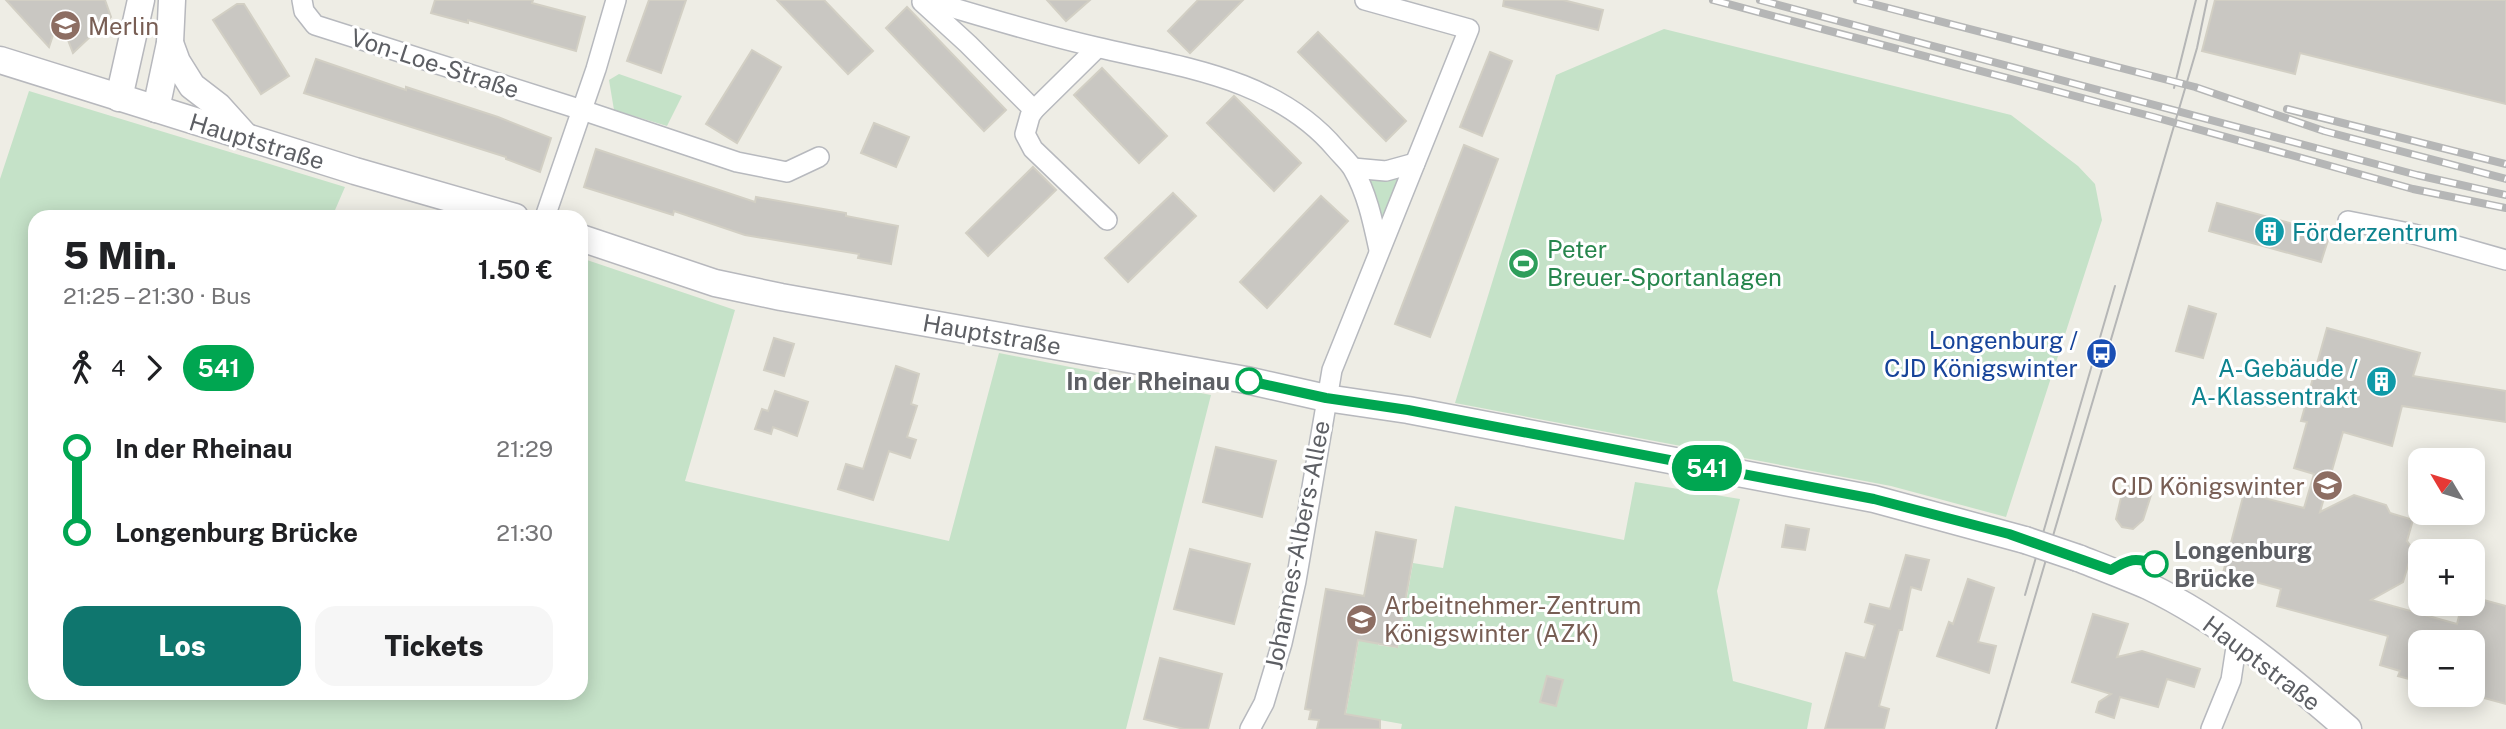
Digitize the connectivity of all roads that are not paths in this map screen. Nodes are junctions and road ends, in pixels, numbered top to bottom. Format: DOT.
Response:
graph roads {
  1 [pos="141,0"];
  2 [pos="172,0"];
  3 [pos="302,0"];
  4 [pos="616,0"];
  5 [pos="920,0"];
  6 [pos="927,0"];
  7 [pos="1365,0"];
  8 [pos="170,43"];
  9 [pos="1097,48"];
  10 [pos="0,60"];
  11 [pos="119,98"];
  12 [pos="156,109"];
  13 [pos="582,110"];
  14 [pos="1034,110"];
  15 [pos="246,137"];
  16 [pos="819,157"];
  17 [pos="1415,163"];
  18 [pos="1353,168"];
  19 [pos="491,210"];
  20 [pos="547,210"];
  21 [pos="1107,220"];
  22 [pos="2348,221"];
  23 [pos="588,240"];
  24 [pos="1378,250"];
  25 [pos="2506,260"];
  26 [pos="1326,398"];
  27 [pos="2237,641"];
  28 [pos="1250,729"];
  29 [pos="2211,729"];
  30 [pos="2348,729"];
  1 -- 11 [label="main road"];
  2 -- 8 [label="main road"];
  3 -- 13 [label="street, Von-Loe-Straße"];
  4 -- 13 [label="street"];
  5 -- 14 [label="street"];
  6 -- 9 [label="street"];
  7 -- 17 [label="street"];
  8 -- 12 [label="main road"];
  8 -- 15 [label="main road"];
  9 -- 14 [label="street"];
  9 -- 18 [label="street"];
  10 -- 11 [label="main road, Hauptstraße"];
  11 -- 12 [label="main road, Hauptstraße"];
  12 -- 15 [label="main road, Hauptstraße"];
  13 -- 16 [label="street, Von-Loe-Straße"];
  13 -- 20 [label="street"];
  14 -- 21 [label="street"];
  15 -- 19 [label="main road, Hauptstraße"];
  17 -- 18 [label="street"];
  17 -- 24 [label="street"];
  18 -- 24 [label="street"];
  22 -- 25 [label="street"];
  23 -- 26 [label="main road, Hauptstraße"];
  24 -- 26 [label="street"];
  26 -- 27 [label="main road, Hauptstraße, bridge"];
  26 -- 28 [label="street, Johannes-Albers-Allee"];
  27 -- 29 [label="street"];
  27 -- 30 [label="main road, Hauptstraße"];
}
